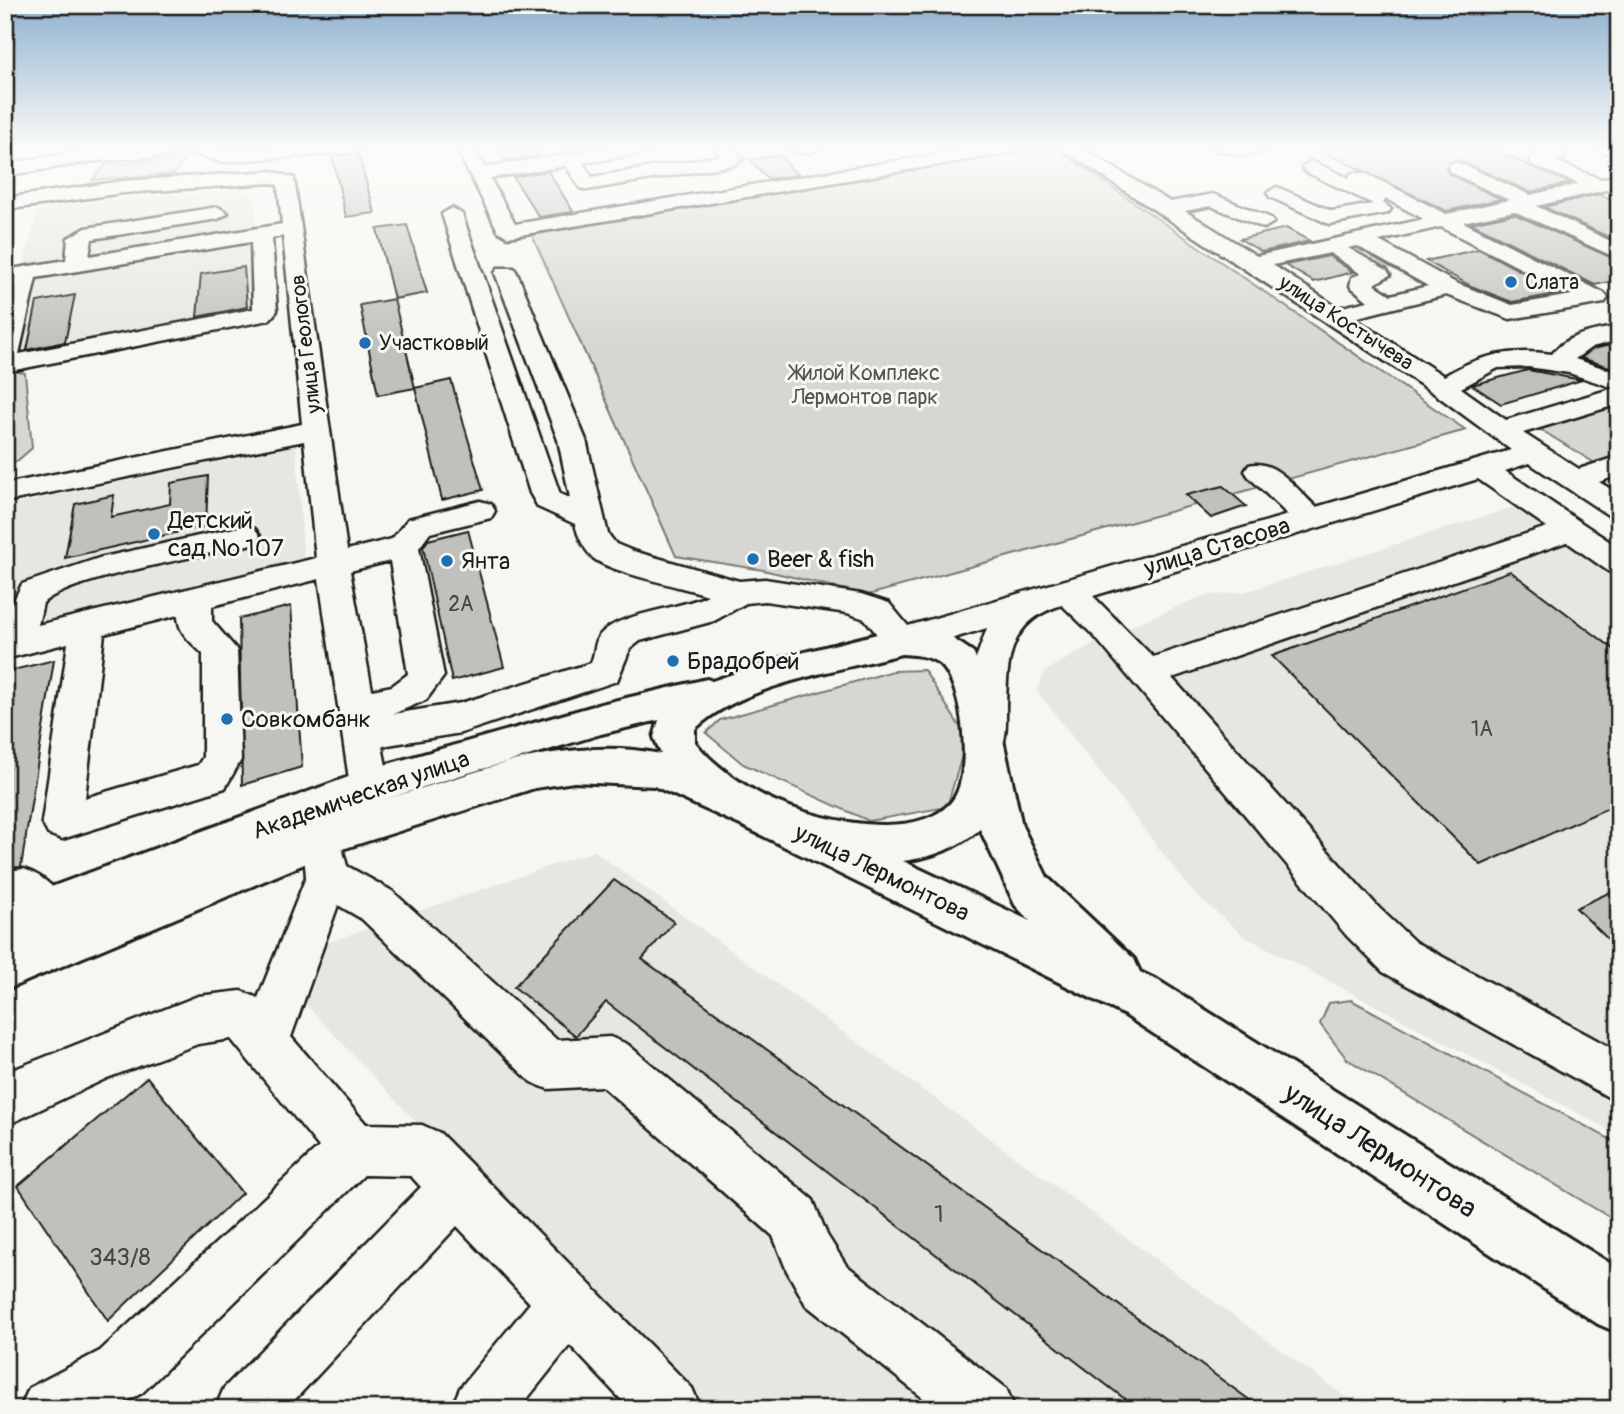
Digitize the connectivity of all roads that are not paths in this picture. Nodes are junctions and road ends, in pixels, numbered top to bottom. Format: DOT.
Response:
graph roads {
  1 [pos="218,213"];
  2 [pos="290,213"];
  3 [pos="499,213"];
  4 [pos="617,213"];
  5 [pos="1173,213"];
  6 [pos="1243,213"];
  7 [pos="1322,213"];
  8 [pos="1362,213"];
  9 [pos="1423,213"];
  10 [pos="1474,213"];
  11 [pos="1531,213"];
  12 [pos="452,214"];
  13 [pos="1357,214"];
  14 [pos="1444,220"];
  15 [pos="1264,222"];
  16 [pos="292,229"];
  17 [pos="1475,236"];
  18 [pos="1359,239"];
  19 [pos="1554,242"];
  20 [pos="1328,245"];
  21 [pos="262,246"];
  22 [pos="1619,253"];
  23 [pos="1388,255"];
  24 [pos="1596,255"];
  25 [pos="236,262"];
  26 [pos="1254,262"];
  27 [pos="77,265"];
  28 [pos="506,272"];
  29 [pos="16,276"];
  30 [pos="300,283"];
  31 [pos="1448,288"];
  32 [pos="264,289"];
  33 [pos="49,294"];
  34 [pos="1596,298"];
  35 [pos="22,299"];
  36 [pos="1388,303"];
  37 [pos="1619,309"];
  38 [pos="1334,316"];
  39 [pos="174,331"];
  40 [pos="1619,333"];
  41 [pos="1560,364"];
  42 [pos="1619,382"];
  43 [pos="17,386"];
  44 [pos="1444,388"];
  45 [pos="1619,395"];
  46 [pos="316,430"];
  47 [pos="1503,430"];
  48 [pos="1532,453"];
  49 [pos="1619,465"];
  50 [pos="1482,468"];
  51 [pos="1259,471"];
  52 [pos="1576,480"];
  53 [pos="5,494"];
  54 [pos="1619,508"];
  55 [pos="480,512"];
  56 [pos="589,519"];
  57 [pos="1310,519"];
  58 [pos="413,528"];
  59 [pos="1571,530"];
  60 [pos="244,536"];
  61 [pos="1619,563"];
  62 [pos="333,566"];
  63 [pos="739,592"];
  64 [pos="1059,594"];
  65 [pos="195,600"];
  66 [pos="88,626"];
  67 [pos="901,641"];
  68 [pos="11,644"];
  69 [pos="1146,673"];
  70 [pos="581,680"];
  71 [pos="726,690"];
  72 [pos="359,721"];
  73 [pos="593,721"];
  74 [pos="985,755"];
  75 [pos="370,786"];
  76 [pos="752,810"];
  77 [pos="325,856"];
  78 [pos="5,890"];
  79 [pos="46,910"];
  80 [pos="5,926"];
  81 [pos="5,967"];
  82 [pos="1142,998"];
  83 [pos="266,1040"];
  84 [pos="1619,1079"];
  85 [pos="5,1101"];
  86 [pos="354,1149"];
  87 [pos="457,1188"];
  88 [pos="568,1302"];
  89 [pos="1619,1303"];
  90 [pos="50,1409"];
  91 [pos="245,1409"];
  92 [pos="481,1409"];
  93 [pos="671,1409"];
  94 [pos="985,1409"];
  1 -- 27 [label="street"];
  2 -- 16 [label="street, улица Геологов"];
  3 -- 4 [label="street"];
  5 -- 26 [label="street, улица Костычева"];
  6 -- 15 [label="street"];
  7 -- 13 [label="street"];
  8 -- 13 [label="street"];
  9 -- 14 [label="street"];
  10 -- 14 [label="street"];
  11 -- 19 [label="street"];
  12 -- 56 [label="street"];
  14 -- 17 [label="street"];
  14 -- 18 [label="street"];
  16 -- 21 [label="street"];
  16 -- 30 [label="street, улица Геологов"];
  17 -- 23 [label="street"];
  17 -- 34 [label="street"];
  18 -- 20 [label="street"];
  18 -- 23 [label="street"];
  19 -- 22 [label="street"];
  19 -- 24 [label="street"];
  20 -- 26 [label="street"];
  20 -- 36 [label="street"];
  21 -- 25 [label="street"];
  21 -- 27 [label="street"];
  21 -- 32 [label="street"];
  23 -- 31 [label="street"];
  26 -- 38 [label="street, улица Костычева"];
  27 -- 29 [label="street"];
  28 -- 56 [label="lane"];
  29 -- 35 [label="street"];
  30 -- 32 [label="street"];
  30 -- 46 [label="street, улица Геологов"];
  31 -- 34 [label="street"];
  31 -- 36 [label="street"];
  32 -- 39 [label="street"];
  33 -- 35 [label="street"];
  34 -- 37 [label="street"];
  35 -- 39 [label="street"];
  36 -- 38 [label="street"];
  38 -- 44 [label="street, улица Костычева"];
  39 -- 43 [label="street"];
  40 -- 41 [label="street"];
  41 -- 42 [label="street"];
  41 -- 44 [label="street"];
  44 -- 47 [label="street, улица Костычева"];
  45 -- 47 [label="street"];
  46 -- 53 [label="street"];
  46 -- 62 [label="street, улица Геологов"];
  47 -- 48 [label="street, улица Костычева"];
  48 -- 50 [label="street, улица Стасова"];
  48 -- 52 [label="street, улица Костычева"];
  49 -- 52 [label="street"];
  50 -- 57 [label="street, улица Стасова"];
  50 -- 59 [label="lane"];
  51 -- 57 [label="street"];
  52 -- 54 [label="street, улица Костычева"];
  55 -- 58 [label="street"];
  56 -- 63 [label="lane"];
  57 -- 64 [label="street, улица Стасова"];
  58 -- 62 [label="street"];
  58 -- 72 [label="street"];
  59 -- 61 [label="lane"];
  59 -- 69 [label="street"];
  60 -- 68 [label="street"];
  62 -- 65 [label="street"];
  62 -- 72 [label="street, улица Геологов"];
  63 -- 67 [label="street"];
  63 -- 70 [label="street"];
  64 -- 67 [label="street, улица Стасова"];
  64 -- 69 [label="street"];
  64 -- 74 [label="street, улица Лермонтова"];
  65 -- 66 [label="street"];
  65 -- 66 [label="street"];
  66 -- 68 [label="street"];
  67 -- 71 [label="main road"];
  67 -- 74 [label="main road"];
  69 -- 84 [label="street"];
  70 -- 72 [label="street"];
  70 -- 73 [label="street"];
  71 -- 73 [label="main road, Академическая улица"];
  71 -- 76 [label="main road"];
  72 -- 75 [label="street, улица Геологов"];
  73 -- 75 [label="main road, Академическая улица"];
  74 -- 76 [label="main road"];
  74 -- 82 [label="main road, улица Лермонтова"];
  75 -- 79 [label="main road, Академическая улица"];
  76 -- 77 [label="main road, улица Лермонтова"];
  76 -- 82 [label="main road, улица Лермонтова"];
  77 -- 81 [label="main road, улица Лермонтова"];
  77 -- 83 [label="street"];
  77 -- 94 [label="street"];
  78 -- 79 [label="street"];
  79 -- 80 [label="main road, Академическая улица"];
  82 -- 89 [label="main road, улица Лермонтова"];
  83 -- 85 [label="street"];
  83 -- 86 [label="street"];
  86 -- 87 [label="street"];
  86 -- 90 [label="street"];
  87 -- 88 [label="street"];
  87 -- 91 [label="street"];
  88 -- 92 [label="street"];
  88 -- 93 [label="street"];
}
